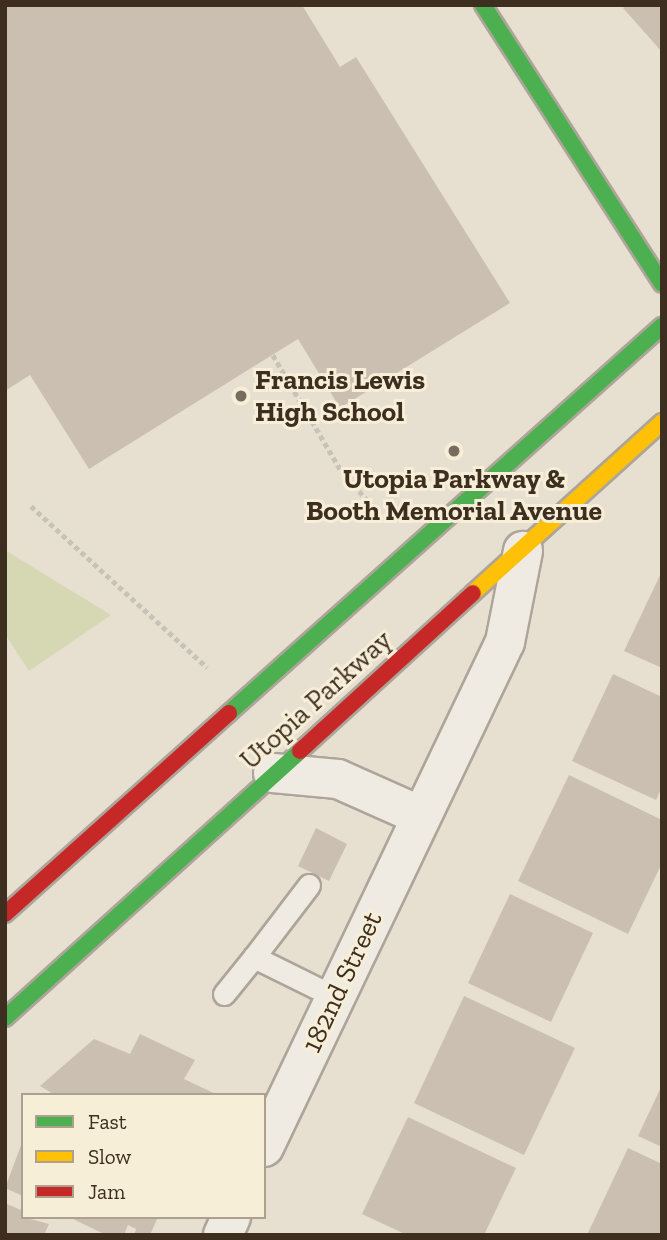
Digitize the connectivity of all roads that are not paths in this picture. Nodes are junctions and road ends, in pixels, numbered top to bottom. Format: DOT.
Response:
graph roads {
  1 [pos="483,5"];
  2 [pos="662,284"];
  3 [pos="662,326"];
  4 [pos="662,422"];
  5 [pos="523,551"];
  6 [pos="273,773"];
  7 [pos="421,816"];
  8 [pos="309,886"];
  9 [pos="5,914"];
  10 [pos="254,957"];
  11 [pos="225,994"];
  12 [pos="335,997"];
  13 [pos="5,1018"];
  14 [pos="266,1143"];
  15 [pos="230,1219"];
  16 [pos="223,1235"];
  1 -- 2 [label="main road"];
  3 -- 9 [label="main road, Utopia Parkway"];
  4 -- 5 [label="main road, Utopia Parkway"];
  5 -- 6 [label="main road, Utopia Parkway"];
  5 -- 7 [label="street, 182nd Street"];
  6 -- 7 [label="street"];
  6 -- 13 [label="main road, Utopia Parkway"];
  7 -- 12 [label="street, 182nd Street"];
  8 -- 10 [label="lane"];
  10 -- 11 [label="lane"];
  10 -- 12 [label="lane"];
  12 -- 14 [label="street, 182nd Street"];
  15 -- 16 [label="street"];
}
